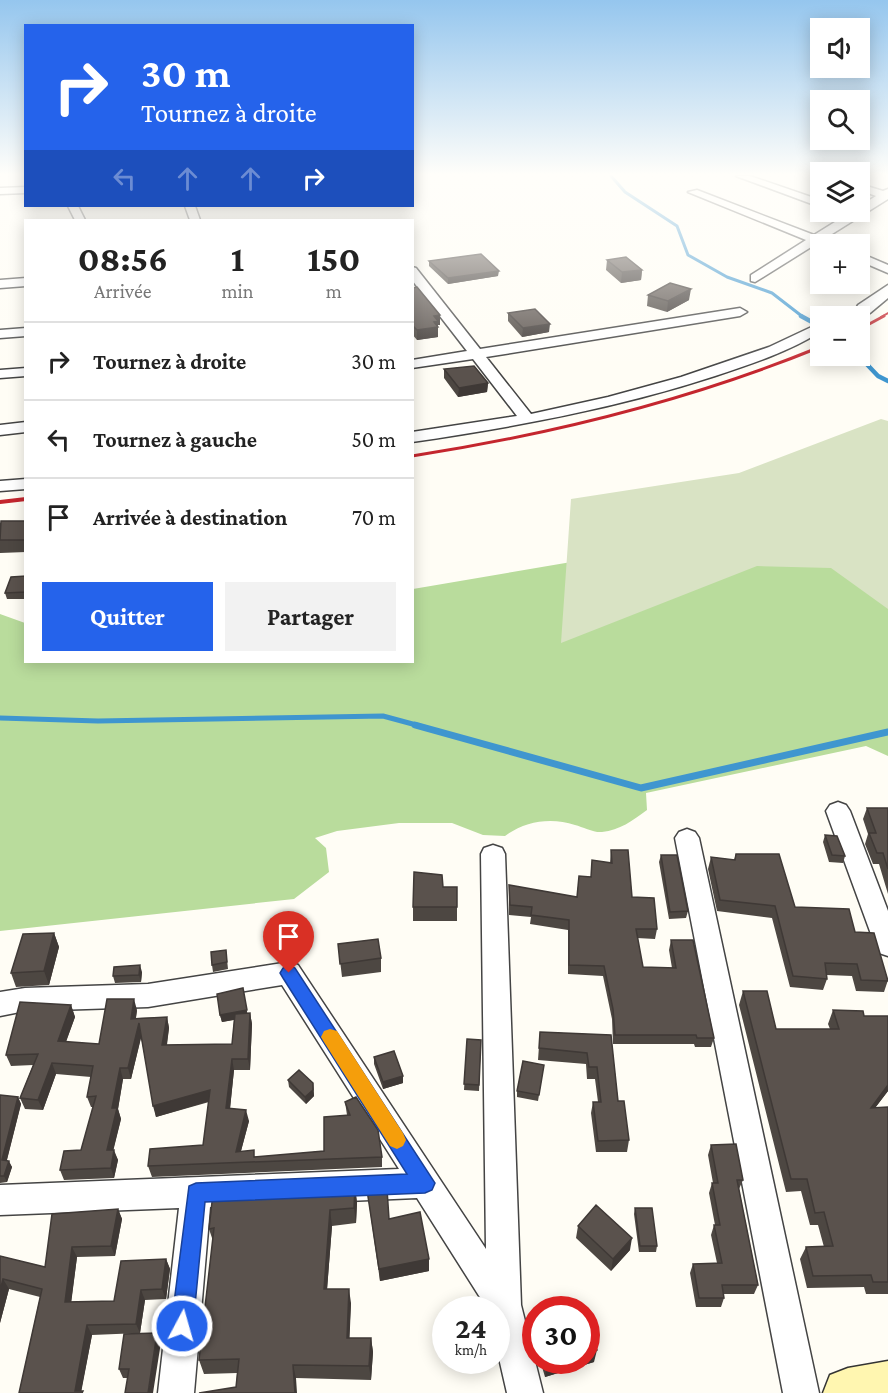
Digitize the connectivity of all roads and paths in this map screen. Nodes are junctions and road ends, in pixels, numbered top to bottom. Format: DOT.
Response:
graph roads {
  1 [pos="810,243"];
  2 [pos="870,261"];
  3 [pos="888,268"];
  4 [pos="414,274"];
  5 [pos="755,278"];
  6 [pos="24,282"];
  7 [pos="0,284"];
  8 [pos="888,290"];
  9 [pos="868,306"];
  10 [pos="740,312"];
  11 [pos="24,332"];
  12 [pos="810,333"];
  13 [pos="0,334"];
  14 [pos="476,354"];
  15 [pos="414,364"];
  16 [pos="24,372"];
  17 [pos="0,374"];
  18 [pos="526,418"];
  19 [pos="24,427"];
  20 [pos="0,430"];
  21 [pos="414,437"];
  22 [pos="24,484"];
  23 [pos="0,486"];
  24 [pos="838,811"];
  25 [pos="687,838"];
  26 [pos="493,854"];
  27 [pos="888,945"];
  28 [pos="0,1004"];
  29 [pos="425,1183"];
  30 [pos="196,1193"];
  31 [pos="0,1200"];
  32 [pos="498,1296"];
  33 [pos="504,1296"];
  34 [pos="510,1330"];
  35 [pos="888,1386"];
  36 [pos="176,1393"];
  37 [pos="525,1393"];
  38 [pos="801,1393"];
  39 [pos="848,1393"];
  1 -- 5 [label="street"];
  2 -- 3 [label="street"];
  4 -- 14 [label="street"];
  6 -- 7 [label="street"];
  8 -- 9 [label="street"];
  10 -- 14 [label="street"];
  11 -- 13 [label="street"];
  12 -- 18 [label="street"];
  14 -- 15 [label="street"];
  14 -- 18 [label="street"];
  16 -- 17 [label="street"];
  18 -- 21 [label="street"];
  19 -- 20 [label="street"];
  22 -- 23 [label="street"];
  24 -- 27 [label="street"];
  25 -- 38 [label="street"];
  26 -- 33 [label="street"];
  28 -- 29 [label="street"];
  29 -- 30 [label="street"];
  29 -- 32 [label="street"];
  30 -- 31 [label="street"];
  30 -- 36 [label="street"];
  34 -- 37 [label="street"];
  35 -- 39 [label="main road"];
}
